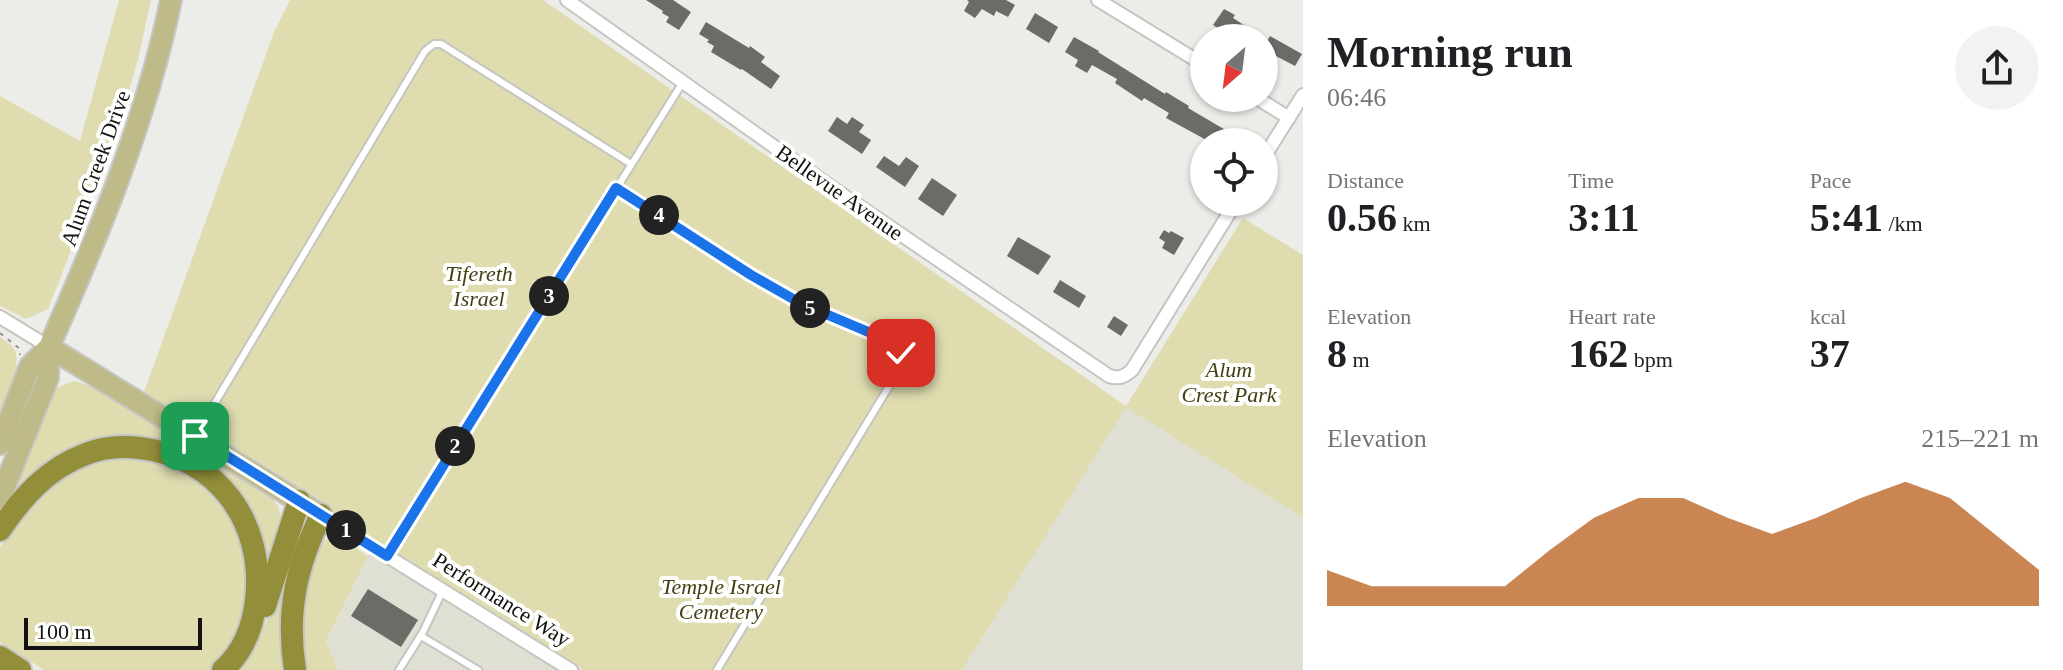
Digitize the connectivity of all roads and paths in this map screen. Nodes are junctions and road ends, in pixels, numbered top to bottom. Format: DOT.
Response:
graph roads {
  1 [pos="171,0"];
  2 [pos="567,0"];
  3 [pos="1098,0"];
  4 [pos="1190,56"];
  5 [pos="683,82"];
  6 [pos="1303,95"];
  7 [pos="1278,111"];
  8 [pos="1289,118"];
  9 [pos="1278,135"];
  10 [pos="631,164"];
  11 [pos="616,188"];
  12 [pos="1227,216"];
  13 [pos="0,317"];
  14 [pos="0,333"];
  15 [pos="49,347"];
  16 [pos="20,360"];
  17 [pos="195,436"];
  18 [pos="0,444"];
  19 [pos="0,498"];
  20 [pos="299,501"];
  21 [pos="321,515"];
  22 [pos="0,530"];
  23 [pos="387,556"];
  24 [pos="443,590"];
  25 [pos="249,635"];
  26 [pos="421,636"];
  27 [pos="0,657"];
  28 [pos="20,670"];
  29 [pos="223,670"];
  30 [pos="295,670"];
  31 [pos="399,670"];
  32 [pos="478,670"];
  33 [pos="571,670"];
  34 [pos="717,670"];
  1 -- 15 [label="main road, Alum Creek Drive"];
  2 -- 5 [label="street, Bellevue Avenue"];
  3 -- 4 [label="street"];
  5 -- 10 [label="lane"];
  5 -- 12 [label="street, Bellevue Avenue"];
  6 -- 8 [label="street"];
  7 -- 8 [label="street"];
  8 -- 9 [label="street"];
  10 -- 11 [label="lane"];
  10 -- 17 [label="lane"];
  11 -- 23 [label="lane"];
  11 -- 34 [label="lane"];
  13 -- 15 [label="street, Performance Way"];
  14 -- 16 [label="path"];
  15 -- 17 [label="main road, Performance Way"];
  15 -- 18 [label="main road, Alum Creek Drive"];
  15 -- 19 [label="main road, Alum Creek Drive"];
  17 -- 20 [label="main road, Performance Way"];
  20 -- 21 [label="main road, Performance Way"];
  20 -- 25 [label="highway"];
  21 -- 23 [label="street, Performance Way"];
  21 -- 30 [label="highway"];
  22 -- 25 [label="highway"];
  23 -- 24 [label="street, Performance Way"];
  24 -- 26 [label="lane"];
  24 -- 33 [label="street, Performance Way"];
  25 -- 29 [label="highway"];
  26 -- 31 [label="lane"];
  26 -- 32 [label="lane"];
  27 -- 28 [label="highway"];
}
